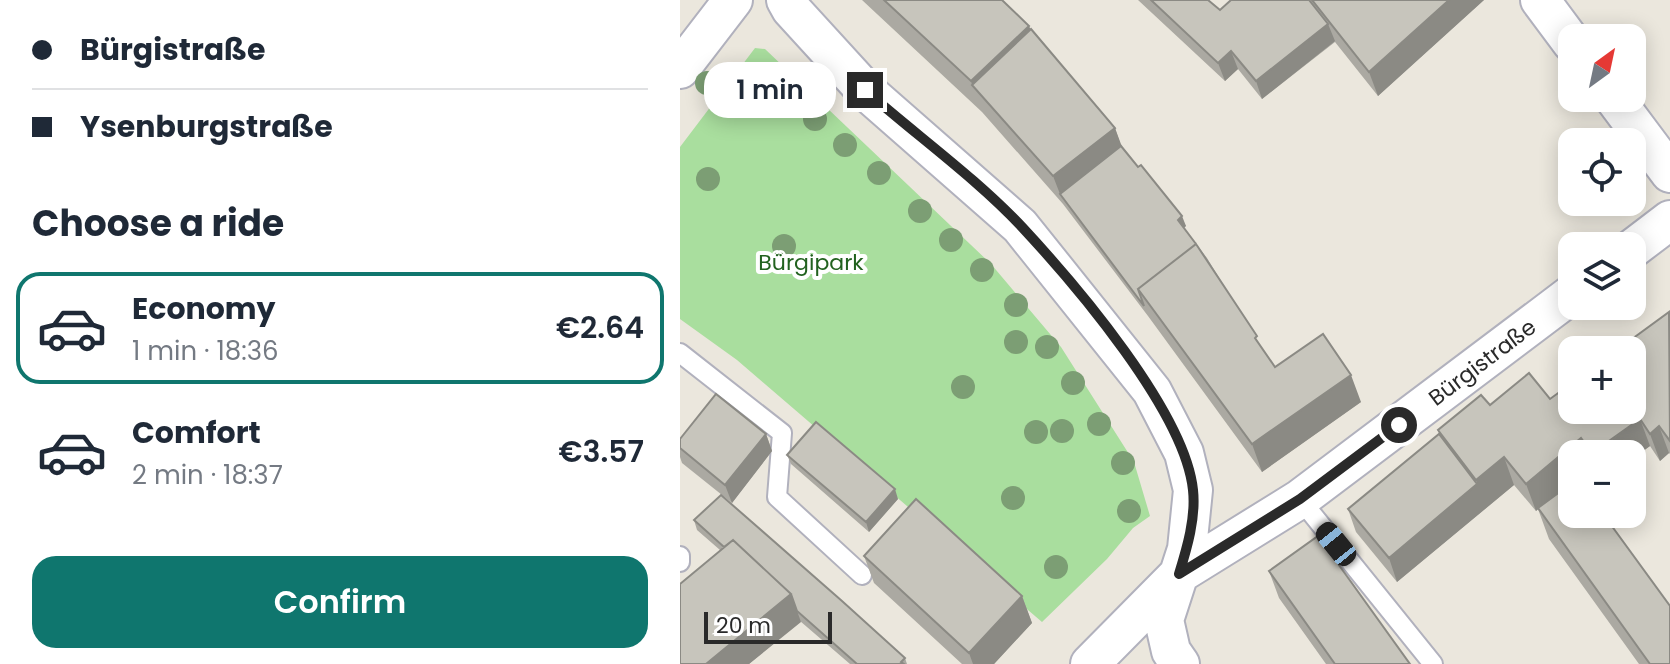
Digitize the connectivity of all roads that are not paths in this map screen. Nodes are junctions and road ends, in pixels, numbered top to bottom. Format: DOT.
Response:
graph roads {
  1 [pos="733,0"];
  2 [pos="786,0"];
  3 [pos="1540,0"];
  4 [pos="1558,24"];
  5 [pos="680,69"];
  6 [pos="1624,112"];
  7 [pos="1670,173"];
  8 [pos="1670,220"];
  9 [pos="1646,238"];
  10 [pos="1558,305"];
  11 [pos="680,353"];
  12 [pos="1300,499"];
  13 [pos="1179,574"];
  14 [pos="862,575"];
  15 [pos="1090,664"];
  16 [pos="1180,664"];
  17 [pos="1433,664"];
  1 -- 5 [label="street"];
  2 -- 13 [label="street"];
  3 -- 4 [label="street"];
  6 -- 7 [label="street"];
  8 -- 9 [label="street"];
  10 -- 12 [label="street, Bürgistraße"];
  11 -- 14 [label="lane"];
  12 -- 13 [label="street, Bürgistraße"];
  12 -- 17 [label="lane"];
  13 -- 15 [label="street, Bürgistraße"];
  13 -- 16 [label="street"];
}
